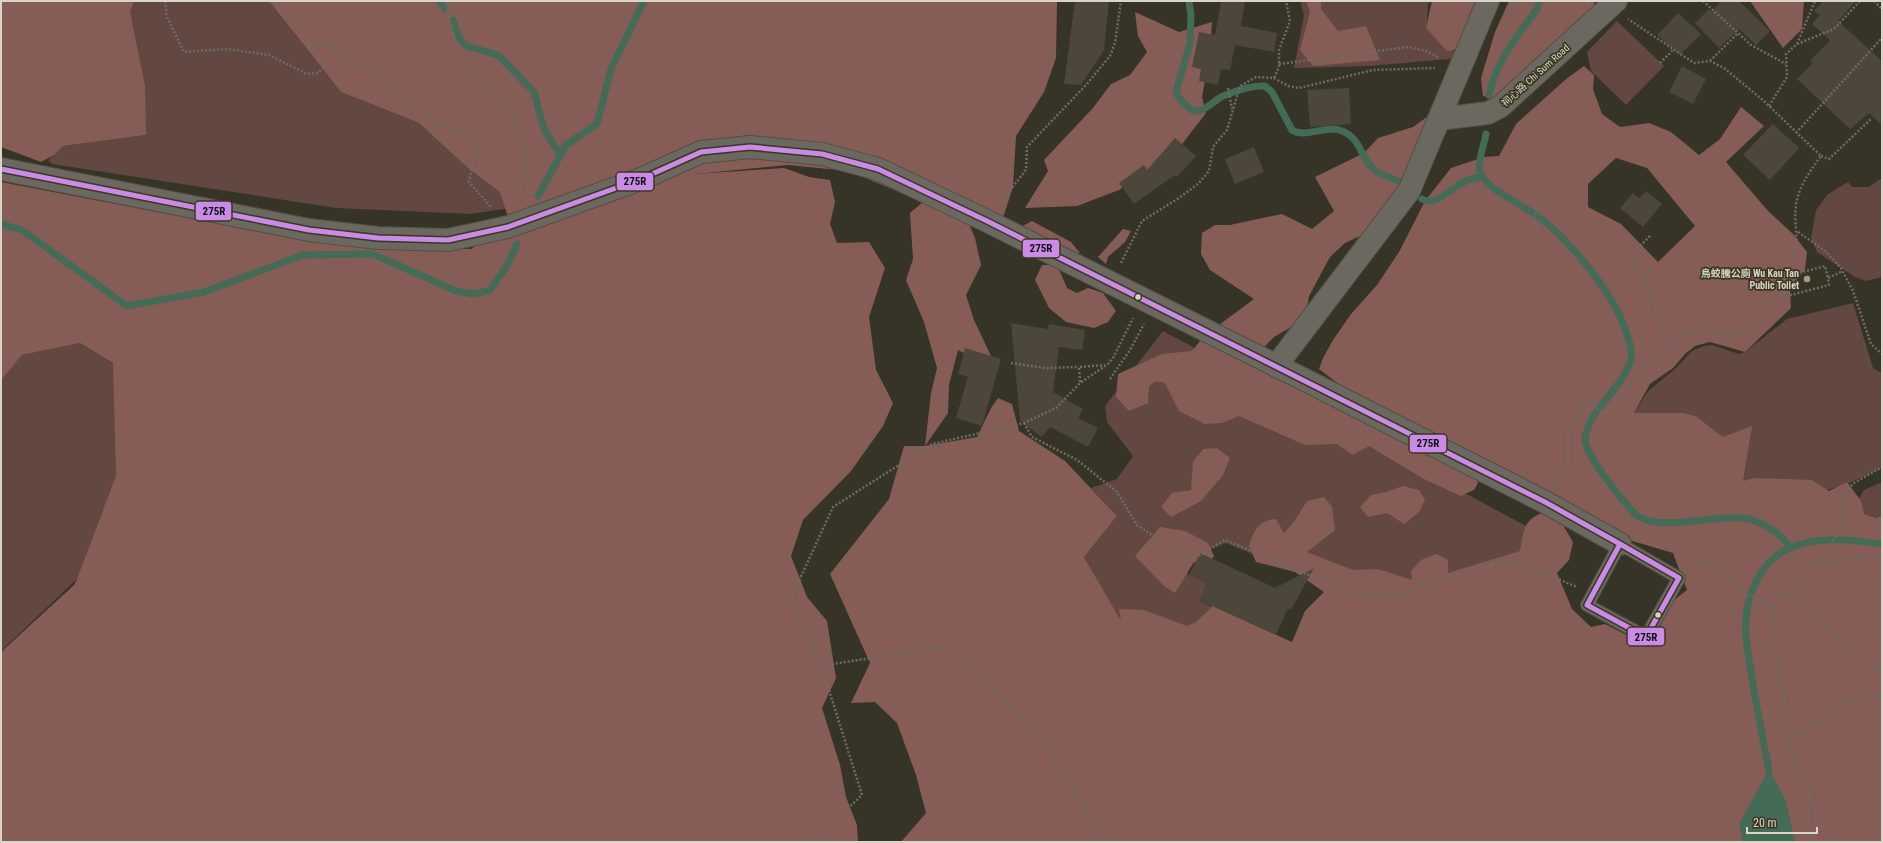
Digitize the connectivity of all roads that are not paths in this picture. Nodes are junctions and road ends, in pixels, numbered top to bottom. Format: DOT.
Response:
graph roads {
  1 [pos="1488,1"];
  2 [pos="1619,9"];
  3 [pos="1439,119"];
  4 [pos="1,169"];
  5 [pos="1276,366"];
  6 [pos="1620,544"];
  1 -- 3 [label="street"];
  2 -- 3 [label="street, 祠心路 Chi Sum Road"];
  3 -- 5 [label="street"];
  4 -- 5 [label="street"];
  5 -- 6 [label="street"];
  6 -- 6 [label="lane"];
}
